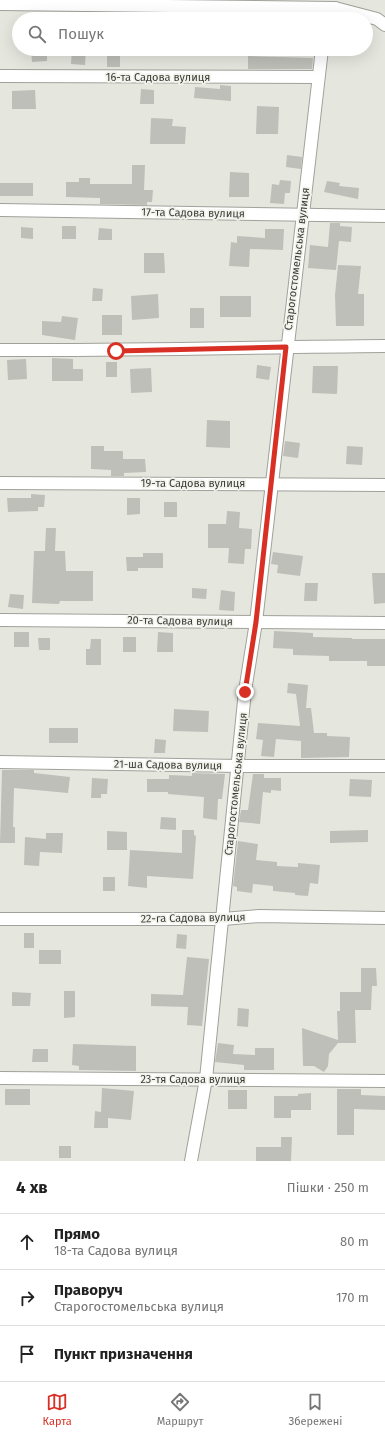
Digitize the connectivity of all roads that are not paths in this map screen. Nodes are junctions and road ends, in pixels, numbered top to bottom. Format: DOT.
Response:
graph roads {
  1 [pos="0,4"];
  2 [pos="335,8"];
  3 [pos="330,12"];
  4 [pos="349,12"];
  5 [pos="321,56"];
  6 [pos="0,76"];
  7 [pos="317,77"];
  8 [pos="0,210"];
  9 [pos="303,214"];
  10 [pos="385,216"];
  11 [pos="385,346"];
  12 [pos="286,347"];
  13 [pos="0,350"];
  14 [pos="0,483"];
  15 [pos="271,484"];
  16 [pos="385,485"];
  17 [pos="0,620"];
  18 [pos="256,622"];
  19 [pos="385,623"];
  20 [pos="0,762"];
  21 [pos="239,766"];
  22 [pos="385,766"];
  23 [pos="385,918"];
  24 [pos="0,919"];
  25 [pos="223,919"];
  26 [pos="0,1078"];
  27 [pos="206,1079"];
  28 [pos="385,1081"];
  29 [pos="191,1161"];
  1 -- 2 [label="street"];
  2 -- 3 [label="street"];
  2 -- 4 [label="street"];
  5 -- 7 [label="street, Старогостомельська вулиця"];
  6 -- 7 [label="street, 16-та Садова вулиця"];
  7 -- 9 [label="street, Старогостомельська вулиця"];
  8 -- 9 [label="street, 17-та Садова вулиця"];
  9 -- 10 [label="street, 17-та Садова вулиця"];
  9 -- 12 [label="street, Старогостомельська вулиця"];
  11 -- 12 [label="street"];
  12 -- 13 [label="street"];
  12 -- 15 [label="street, Старогостомельська вулиця"];
  14 -- 15 [label="street, 19-та Садова вулиця"];
  15 -- 16 [label="street, 19-та Садова вулиця"];
  15 -- 18 [label="street, Старогостомельська вулиця"];
  17 -- 18 [label="street, 20-та Садова вулиця"];
  18 -- 19 [label="street, 20-та Садова вулиця"];
  18 -- 21 [label="street, Старогостомельська вулиця"];
  20 -- 21 [label="street, 21-ша Садова вулиця"];
  21 -- 22 [label="street, 21-ша Садова вулиця"];
  21 -- 25 [label="street, Старогостомельська вулиця"];
  23 -- 25 [label="street, 22-га Садова вулиця"];
  24 -- 25 [label="street, 22-га Садова вулиця"];
  25 -- 27 [label="street, Старогостомельська вулиця"];
  26 -- 27 [label="street, 23-тя Садова вулиця"];
  27 -- 28 [label="street, 23-тя Садова вулиця"];
  27 -- 29 [label="street, Старогостомельська вулиця"];
}
